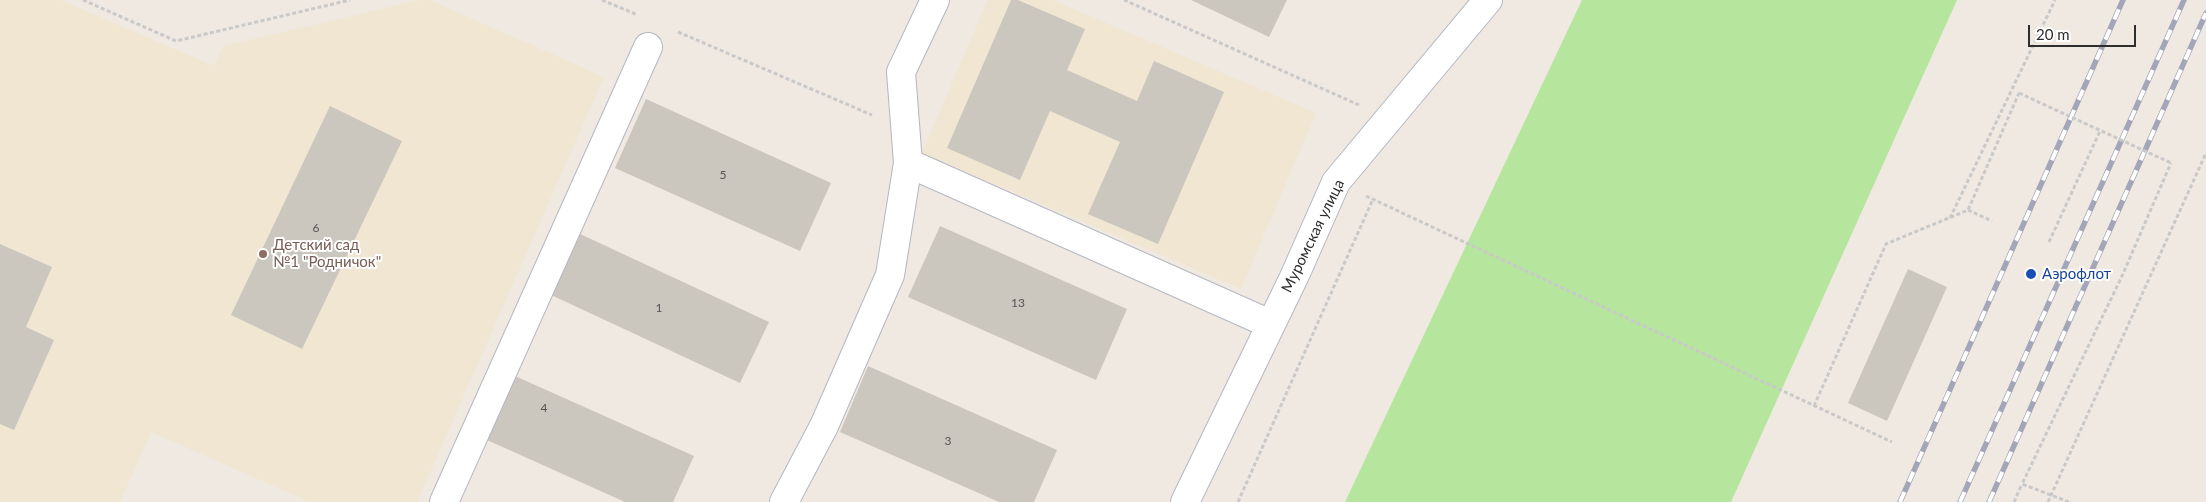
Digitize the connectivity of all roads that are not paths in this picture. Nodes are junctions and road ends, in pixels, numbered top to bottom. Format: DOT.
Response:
graph roads {
  1 [pos="935,0"];
  2 [pos="1488,0"];
  3 [pos="648,46"];
  4 [pos="908,163"];
  5 [pos="1270,324"];
  6 [pos="444,502"];
  7 [pos="784,502"];
  8 [pos="1185,502"];
  1 -- 4 [label="street"];
  2 -- 5 [label="street, Муромская улица"];
  3 -- 6 [label="street"];
  4 -- 5 [label="street"];
  4 -- 7 [label="street"];
  5 -- 8 [label="street, Муромская улица"];
}
